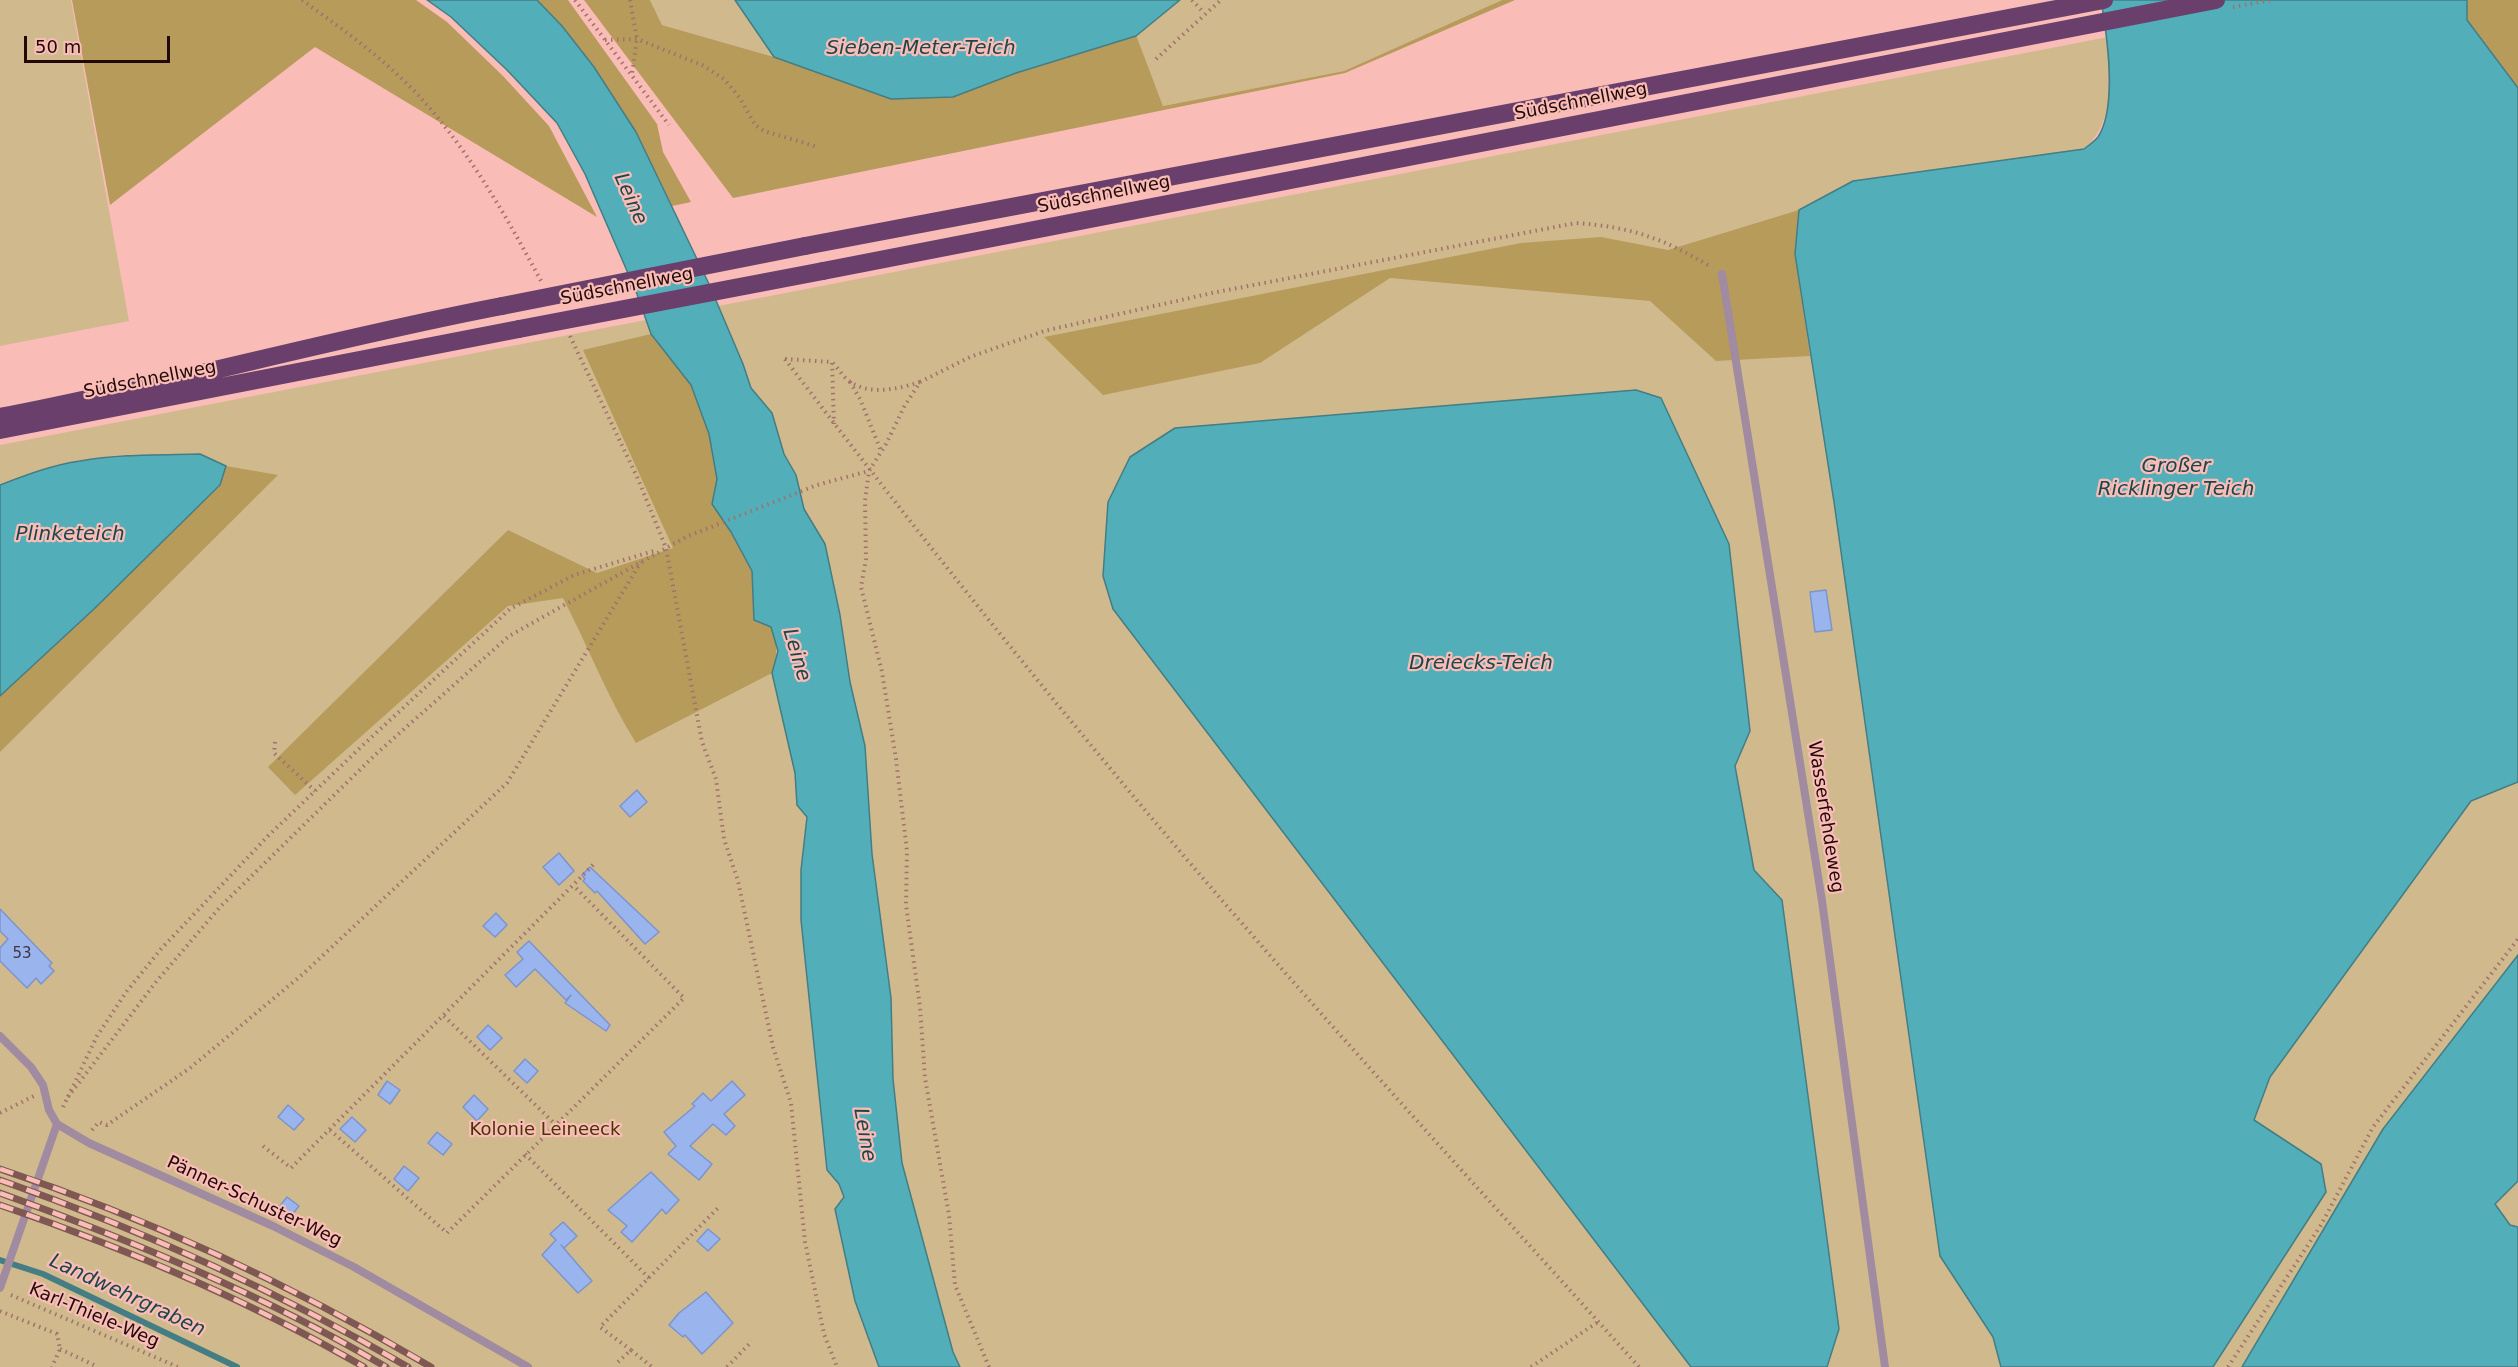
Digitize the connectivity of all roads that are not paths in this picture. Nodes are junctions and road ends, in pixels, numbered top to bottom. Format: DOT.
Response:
graph roads {
  1 [pos="2104,0"];
  2 [pos="2216,0"];
  3 [pos="1722,274"];
  4 [pos="0,417"];
  5 [pos="0,430"];
  6 [pos="0,1036"];
  7 [pos="57,1124"];
  8 [pos="0,1289"];
  9 [pos="528,1367"];
  10 [pos="1885,1367"];
  1 -- 4 [label="highway, Südschnellweg, bridge"];
  2 -- 5 [label="highway, Südschnellweg, bridge"];
  3 -- 10 [label="lane, Wasserfehdeweg"];
  6 -- 7 [label="lane"];
  7 -- 8 [label="lane"];
  7 -- 9 [label="lane, Pänner-Schuster-Weg"];
}
